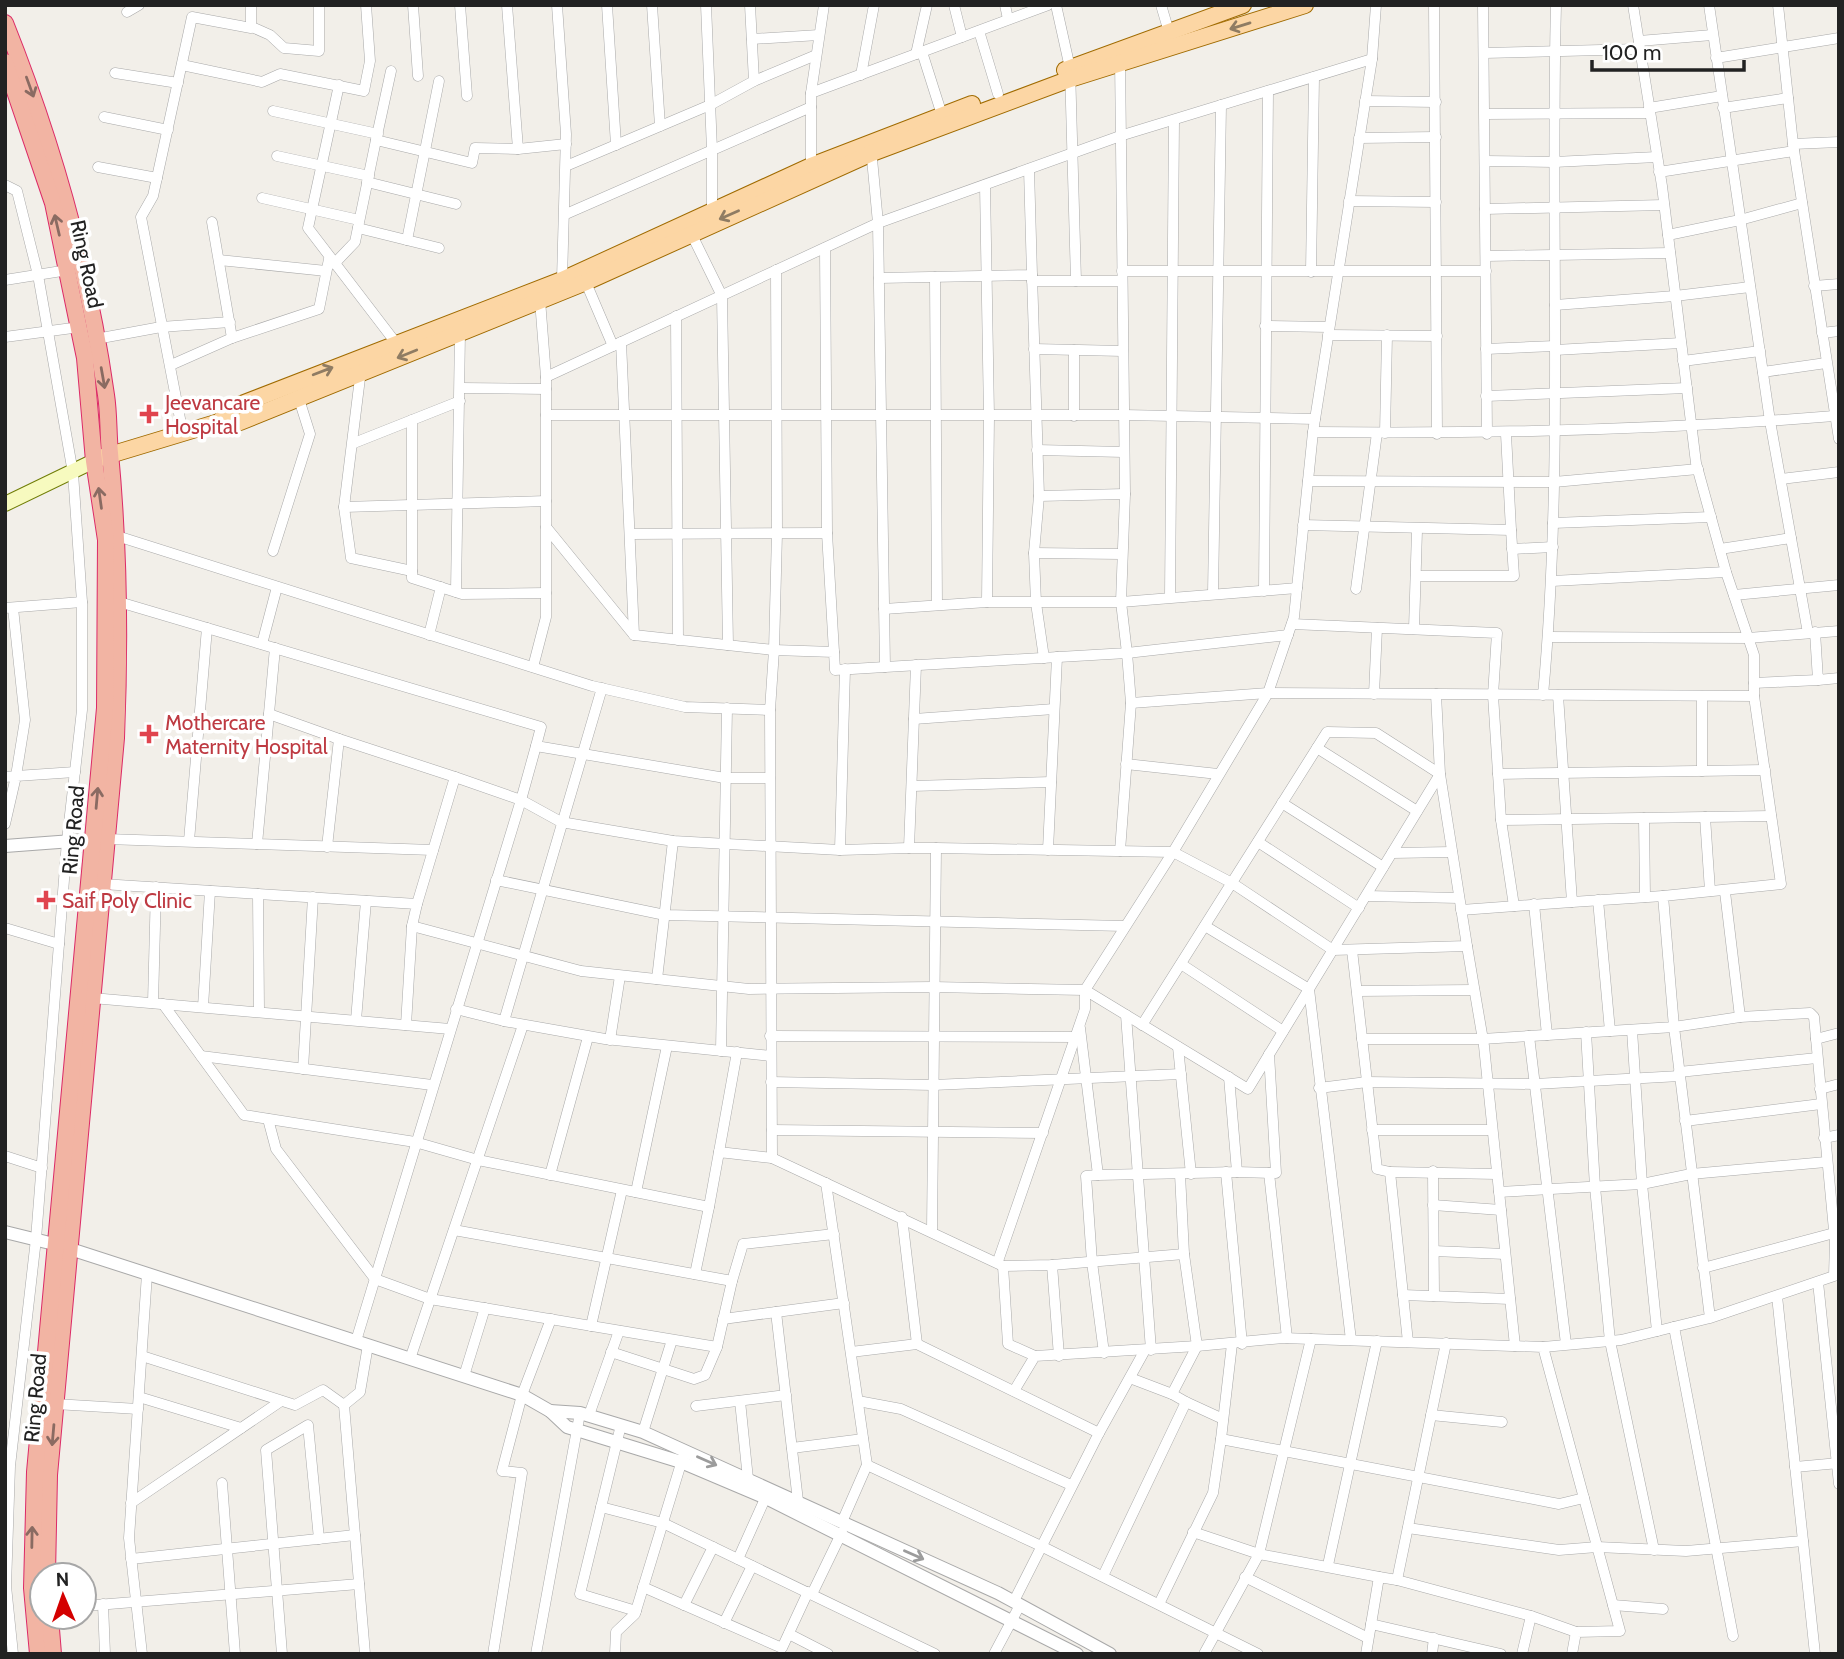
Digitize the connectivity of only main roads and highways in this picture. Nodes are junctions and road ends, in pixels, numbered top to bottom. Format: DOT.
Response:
graph roads {
  1 [pos="1243,5"];
  2 [pos="1306,5"];
  3 [pos="5,23"];
  4 [pos="1120,57"];
  5 [pos="5,62"];
  6 [pos="1070,73"];
  7 [pos="871,147"];
  8 [pos="688,227"];
  9 [pos="583,276"];
  10 [pos="296,389"];
  11 [pos="110,453"];
  12 [pos="94,461"];
  13 [pos="5,504"];
  14 [pos="100,839"];
  15 [pos="63,1247"];
  16 [pos="47,1561"];
  17 [pos="51,1631"];
  18 [pos="38,1654"];
  19 [pos="53,1654"];
  1 -- 4 [label="main road"];
  2 -- 4 [label="main road, one-way"];
  3 -- 11 [label="highway, Ring Road, one-way"];
  4 -- 6 [label="main road"];
  12 -- 5 [label="highway, Ring Road, one-way"];
  6 -- 7 [label="main road"];
  6 -- 7 [label="main road"];
  7 -- 8 [label="main road, one-way"];
  7 -- 8 [label="main road"];
  8 -- 9 [label="main road"];
  10 -- 9 [label="main road, one-way"];
  9 -- 10 [label="main road, one-way"];
  10 -- 11 [label="main road"];
  11 -- 12 [label="main road"];
  11 -- 14 [label="highway, Ring Road"];
  12 -- 13 [label="main road"];
  14 -- 12 [label="highway, Ring Road, one-way"];
  14 -- 15 [label="highway, Ring Road"];
  14 -- 15 [label="highway, Ring Road"];
  15 -- 16 [label="highway, Ring Road, one-way"];
  18 -- 15 [label="highway, Ring Road, one-way"];
  17 -- 19 [label="highway"];
}
